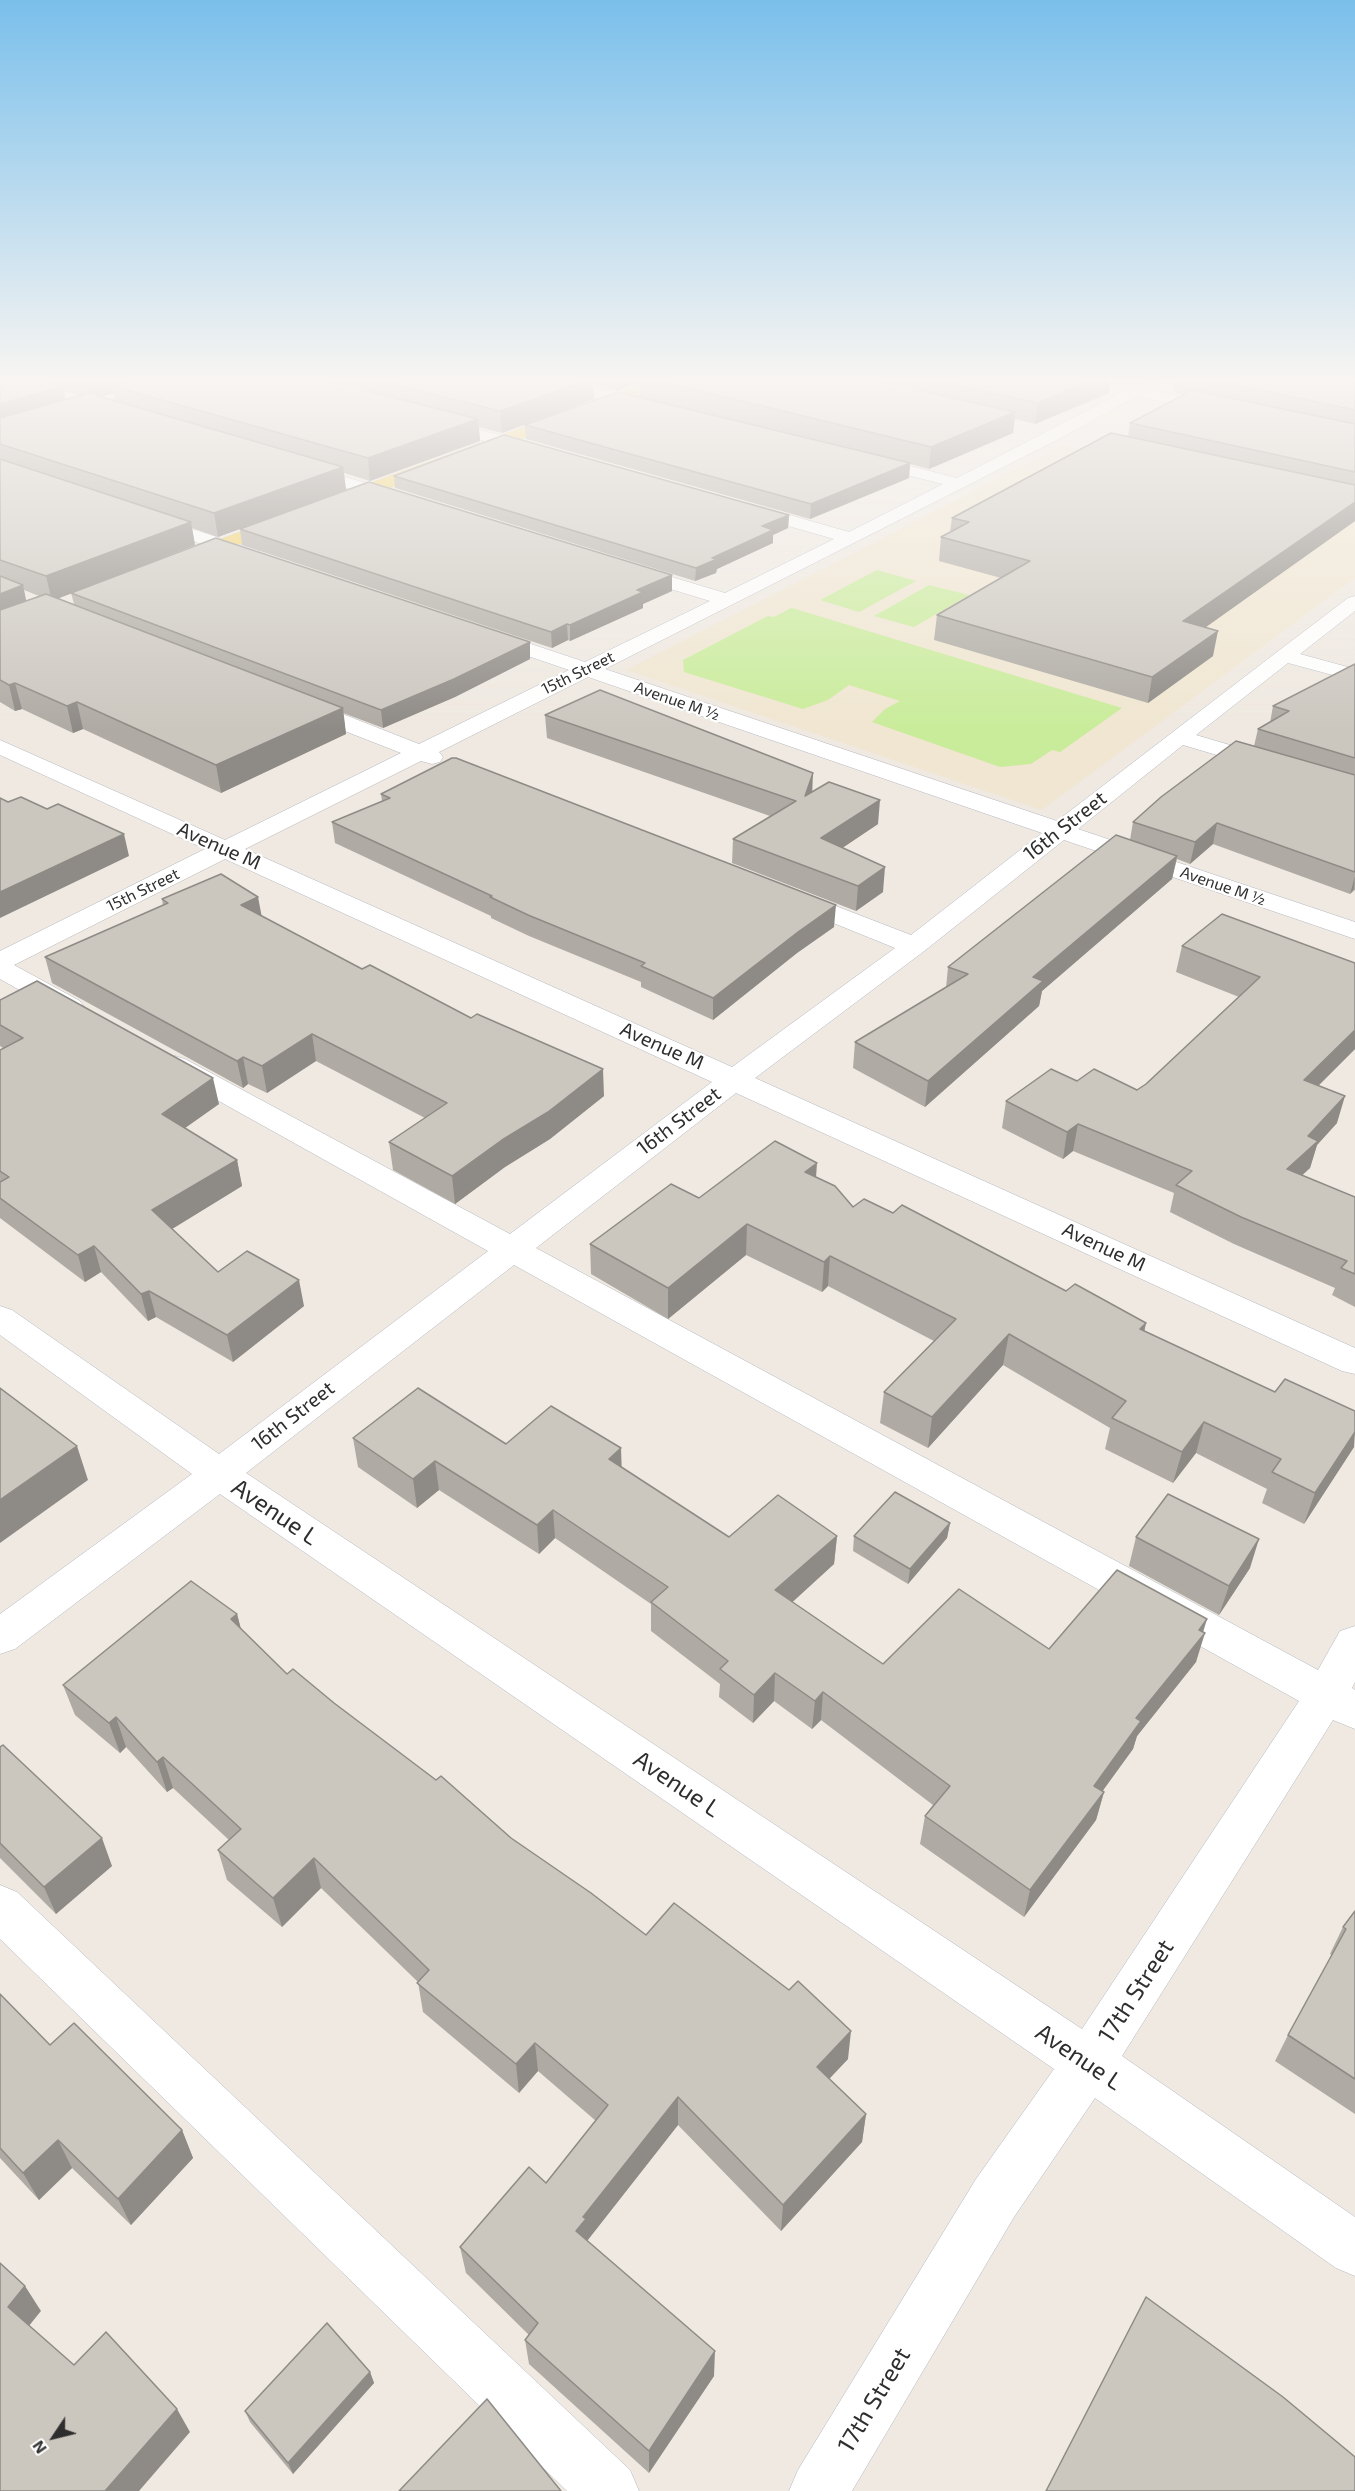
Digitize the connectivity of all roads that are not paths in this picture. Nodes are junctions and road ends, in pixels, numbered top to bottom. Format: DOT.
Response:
graph roads {
  1 [pos="348,497"];
  2 [pos="397,497"];
  3 [pos="930,497"];
  4 [pos="415,503"];
  5 [pos="729,504"];
  6 [pos="317,509"];
  7 [pos="134,515"];
  8 [pos="296,517"];
  9 [pos="851,538"];
  10 [pos="221,544"];
  11 [pos="274,562"];
  12 [pos="166,566"];
  13 [pos="615,566"];
  14 [pos="727,600"];
  15 [pos="1355,602"];
  16 [pos="474,632"];
  17 [pos="1284,656"];
  18 [pos="585,670"];
  19 [pos="1355,675"];
  20 [pos="287,700"];
  21 [pos="1179,737"];
  22 [pos="0,747"];
  23 [pos="420,752"];
  24 [pos="453,765"];
  25 [pos="1355,789"];
  26 [pos="1059,831"];
  27 [pos="225,849"];
  28 [pos="771,890"];
  29 [pos="1355,932"];
  30 [pos="914,946"];
  31 [pos="0,961"];
  32 [pos="0,968"];
  33 [pos="93,1020"];
  34 [pos="145,1048"];
  35 [pos="735,1078"];
  36 [pos="509,1250"];
  37 [pos="0,1318"];
  38 [pos="1355,1362"];
  39 [pos="219,1473"];
  40 [pos="0,1637"];
  41 [pos="1355,1643"];
  42 [pos="1340,1703"];
  43 [pos="0,1907"];
  44 [pos="1089,2063"];
  45 [pos="1355,2248"];
  46 [pos="609,2491"];
  47 [pos="819,2491"];
  1 -- 6 [label="main road"];
  2 -- 4 [label="street"];
  3 -- 9 [label="street, 15th Street"];
  5 -- 9 [label="street"];
  7 -- 10 [label="street"];
  8 -- 10 [label="main road"];
  9 -- 14 [label="street, 15th Street"];
  10 -- 11 [label="street"];
  10 -- 12 [label="main road"];
  13 -- 14 [label="street"];
  14 -- 18 [label="street, 15th Street"];
  15 -- 17 [label="street, 16th Street"];
  16 -- 18 [label="street, Avenue M ½"];
  17 -- 19 [label="street"];
  17 -- 21 [label="street, 16th Street"];
  18 -- 23 [label="street, 15th Street"];
  18 -- 26 [label="street, Avenue M ½"];
  20 -- 23 [label="street"];
  21 -- 25 [label="street"];
  21 -- 26 [label="street, 16th Street"];
  22 -- 27 [label="street, Avenue M"];
  23 -- 24 [label="street"];
  23 -- 27 [label="street, 15th Street"];
  26 -- 29 [label="street, Avenue M ½"];
  26 -- 30 [label="street, 16th Street"];
  27 -- 31 [label="street, 15th Street"];
  27 -- 35 [label="street, Avenue M"];
  28 -- 30 [label="street"];
  30 -- 35 [label="street, 16th Street"];
  32 -- 33 [label="street"];
  34 -- 36 [label="street"];
  35 -- 36 [label="street, 16th Street"];
  35 -- 38 [label="street, Avenue M"];
  36 -- 39 [label="street, 16th Street"];
  36 -- 42 [label="street"];
  37 -- 39 [label="street, Avenue L"];
  39 -- 40 [label="street, 16th Street"];
  39 -- 44 [label="street, Avenue L"];
  41 -- 42 [label="street, 17th Street"];
  42 -- 44 [label="street, 17th Street"];
  43 -- 46 [label="street"];
  44 -- 45 [label="street, Avenue L"];
  44 -- 47 [label="street, 17th Street"];
}
